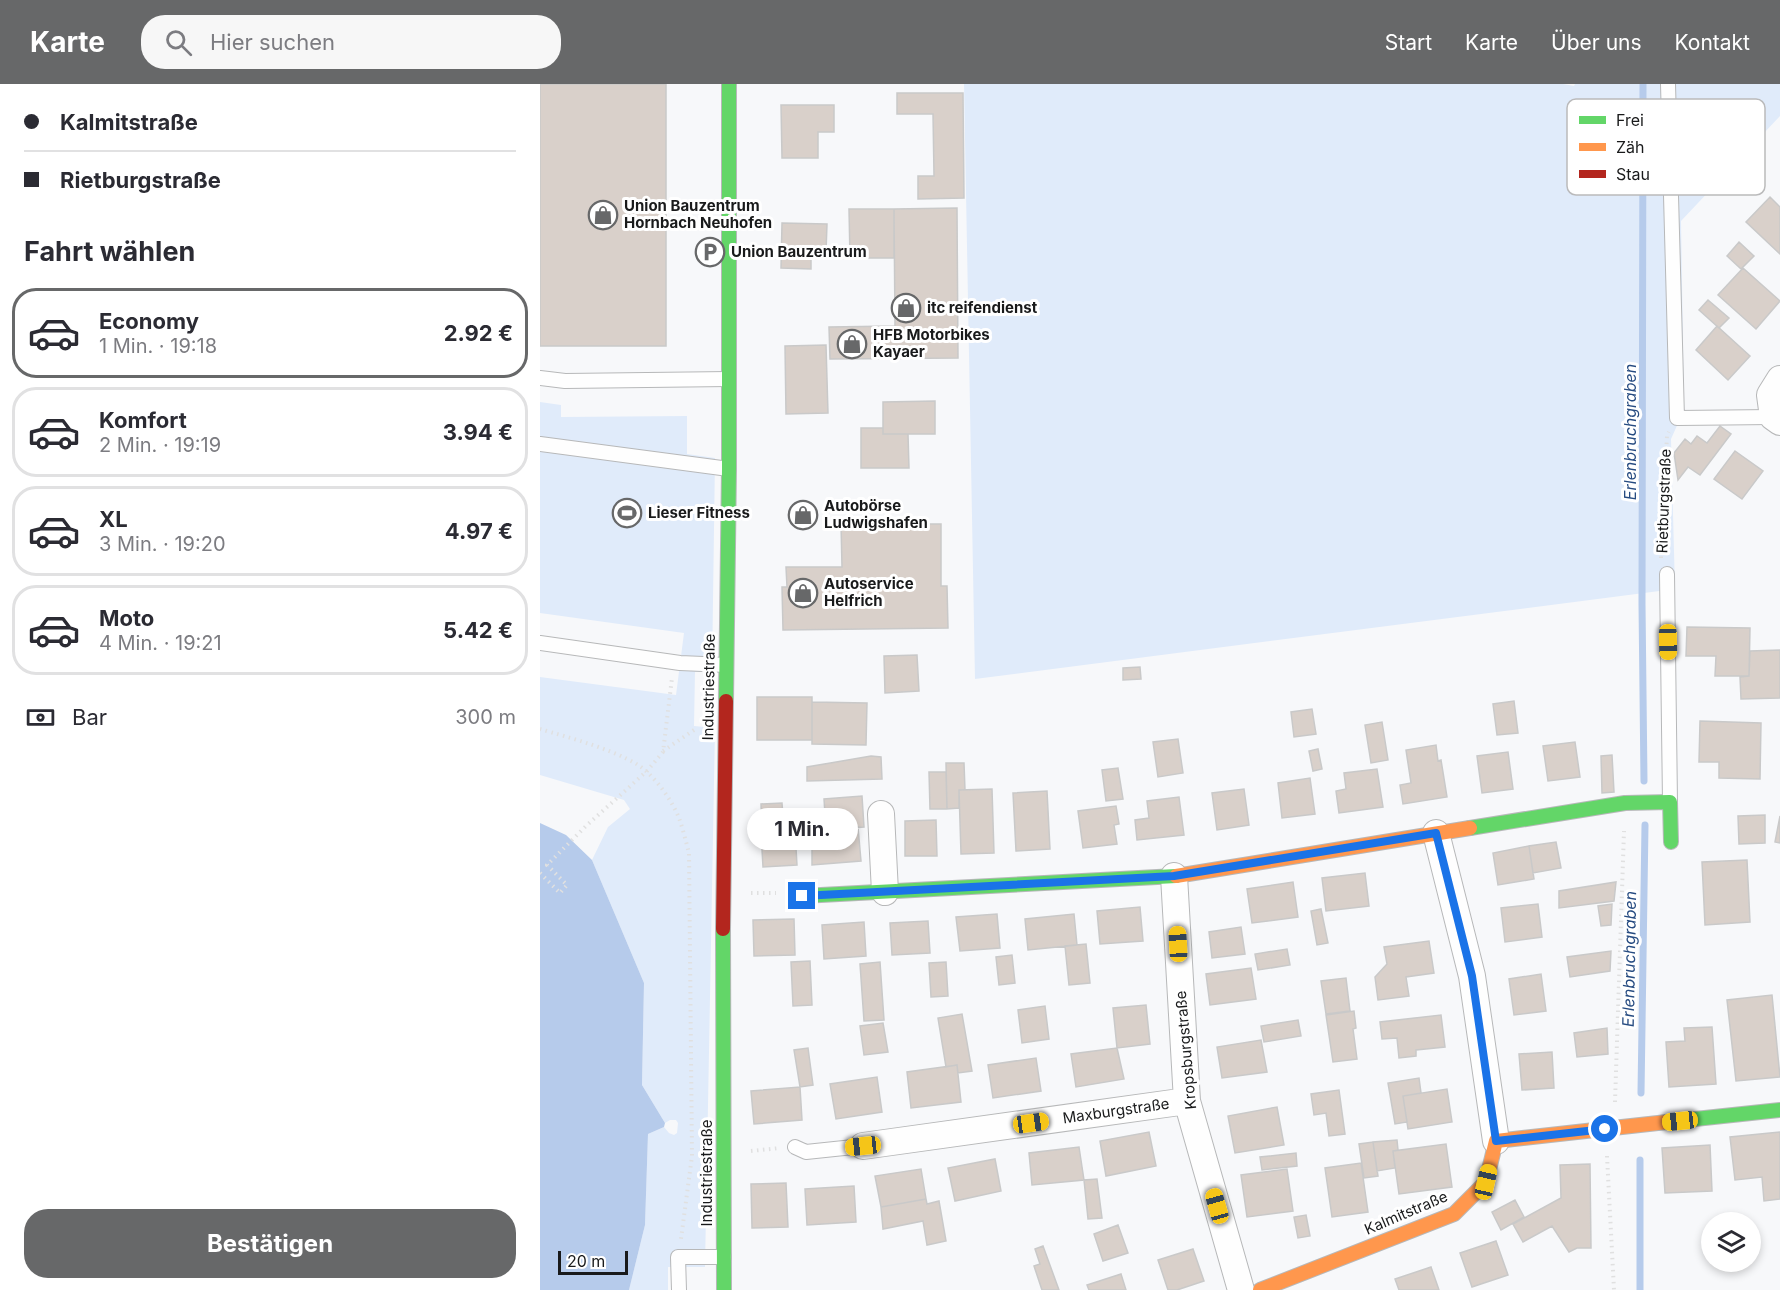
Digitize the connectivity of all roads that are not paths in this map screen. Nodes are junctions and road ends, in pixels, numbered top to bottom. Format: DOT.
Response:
graph roads {
  1 [pos="729,84"];
  2 [pos="1668,84"];
  3 [pos="1668,99"];
  4 [pos="1671,195"];
  5 [pos="540,378"];
  6 [pos="729,379"];
  7 [pos="1780,379"];
  8 [pos="1777,419"];
  9 [pos="540,444"];
  10 [pos="729,470"];
  11 [pos="1667,574"];
  12 [pos="540,644"];
  13 [pos="726,665"];
  14 [pos="1670,802"];
  15 [pos="881,814"];
  16 [pos="1436,833"];
  17 [pos="1671,842"];
  18 [pos="1174,876"];
  19 [pos="885,892"];
  20 [pos="802,896"];
  21 [pos="1187,1101"];
  22 [pos="1780,1110"];
  23 [pos="1496,1141"];
  24 [pos="863,1146"];
  25 [pos="795,1147"];
  26 [pos="724,1257"];
  27 [pos="679,1290"];
  28 [pos="723,1290"];
  29 [pos="1241,1290"];
  30 [pos="1260,1290"];
  1 -- 6 [label="street, Industriestraße"];
  2 -- 3 [label="lane"];
  4 -- 8 [label="lane"];
  5 -- 6 [label="lane"];
  6 -- 10 [label="street, Industriestraße"];
  7 -- 8 [label="street"];
  9 -- 10 [label="lane"];
  10 -- 13 [label="street, Industriestraße"];
  11 -- 14 [label="lane, Rietburgstraße"];
  12 -- 13 [label="lane"];
  13 -- 26 [label="street, Industriestraße"];
  14 -- 16 [label="street"];
  14 -- 17 [label="street, Rietburgstraße"];
  15 -- 19 [label="street"];
  16 -- 18 [label="street"];
  16 -- 23 [label="street"];
  18 -- 19 [label="street"];
  18 -- 21 [label="street, Kropsburgstraße"];
  19 -- 20 [label="street"];
  21 -- 24 [label="street, Maxburgstraße"];
  21 -- 29 [label="street, Kropsburgstraße"];
  22 -- 23 [label="street"];
  23 -- 30 [label="street, Kalmitstraße"];
  24 -- 25 [label="lane, Maxburgstraße"];
  26 -- 27 [label="lane"];
  26 -- 28 [label="street, Industriestraße"];
}
